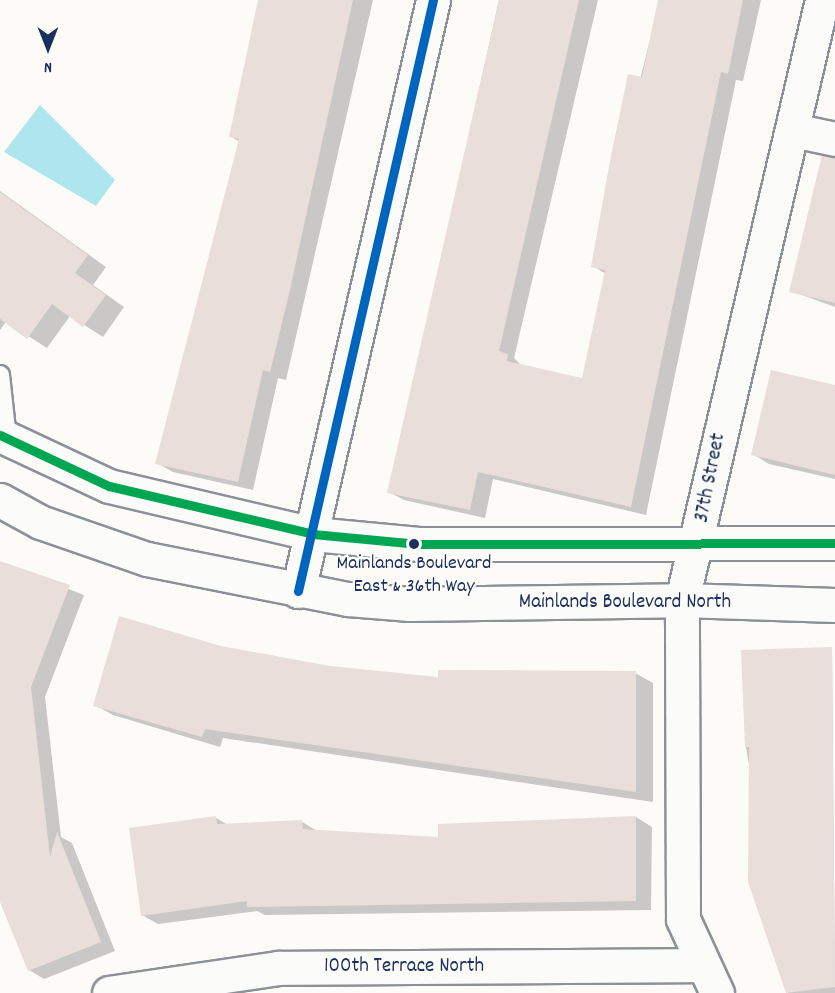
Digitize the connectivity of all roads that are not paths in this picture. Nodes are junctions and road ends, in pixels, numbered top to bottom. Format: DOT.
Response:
graph roads {
  1 [pos="433,0"];
  2 [pos="822,0"];
  3 [pos="793,130"];
  4 [pos="835,139"];
  5 [pos="0,375"];
  6 [pos="3,436"];
  7 [pos="0,500"];
  8 [pos="313,534"];
  9 [pos="835,543"];
  10 [pos="699,544"];
  11 [pos="298,591"];
  12 [pos="682,600"];
  13 [pos="835,605"];
  14 [pos="701,965"];
  15 [pos="109,993"];
  16 [pos="717,993"];
  1 -- 8 [label="street"];
  2 -- 3 [label="street, 37th Street"];
  3 -- 4 [label="street"];
  3 -- 10 [label="street, 37th Street"];
  5 -- 6 [label="lane"];
  6 -- 8 [label="street"];
  7 -- 11 [label="street, Mainlands Boulevard North"];
  8 -- 10 [label="street"];
  8 -- 11 [label="street"];
  9 -- 10 [label="street"];
  10 -- 12 [label="street, 37th Street"];
  11 -- 12 [label="street, Mainlands Boulevard North"];
  12 -- 13 [label="street, Mainlands Boulevard North"];
  12 -- 14 [label="street, 37th Street"];
  14 -- 15 [label="street, 100th Terrace North"];
  14 -- 16 [label="street, 37th Street"];
}
